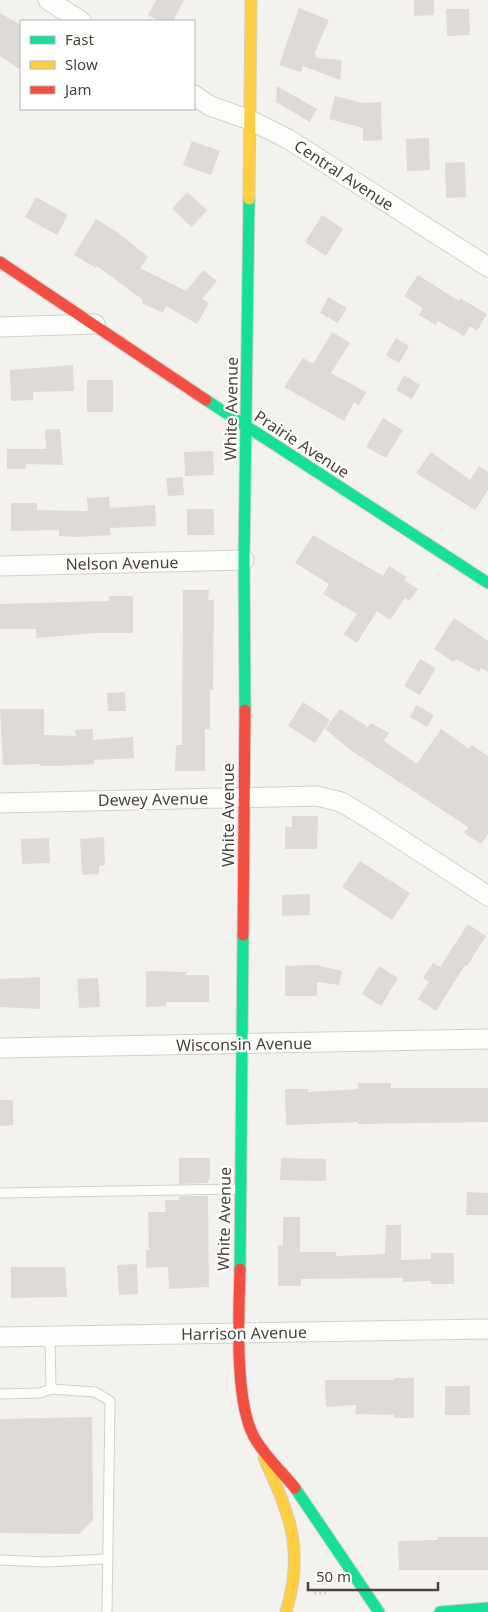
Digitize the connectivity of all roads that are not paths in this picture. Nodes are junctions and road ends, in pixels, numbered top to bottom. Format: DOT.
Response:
graph roads {
  1 [pos="48,0"];
  2 [pos="251,0"];
  3 [pos="79,20"];
  4 [pos="195,96"];
  5 [pos="250,120"];
  6 [pos="0,262"];
  7 [pos="488,266"];
  8 [pos="95,324"];
  9 [pos="0,327"];
  10 [pos="247,428"];
  11 [pos="244,560"];
  12 [pos="0,566"];
  13 [pos="488,583"];
  14 [pos="245,797"];
  15 [pos="0,803"];
  16 [pos="488,896"];
  17 [pos="488,1039"];
  18 [pos="242,1044"];
  19 [pos="0,1048"];
  20 [pos="241,1188"];
  21 [pos="0,1193"];
  22 [pos="488,1329"];
  23 [pos="239,1333"];
  24 [pos="50,1336"];
  25 [pos="0,1337"];
  26 [pos="51,1389"];
  27 [pos="0,1394"];
  28 [pos="254,1437"];
  29 [pos="0,1560"];
  30 [pos="106,1560"];
  31 [pos="365,1591"];
  32 [pos="488,1608"];
  33 [pos="107,1612"];
  34 [pos="286,1612"];
  35 [pos="369,1612"];
  36 [pos="379,1612"];
  37 [pos="440,1612"];
  1 -- 3 [label="street"];
  2 -- 5 [label="main road, White Avenue"];
  4 -- 5 [label="street, Central Avenue"];
  5 -- 7 [label="street, Central Avenue"];
  5 -- 10 [label="main road, White Avenue"];
  6 -- 8 [label="main road, Prairie Avenue"];
  8 -- 9 [label="street"];
  8 -- 10 [label="main road, Prairie Avenue"];
  10 -- 11 [label="main road, White Avenue"];
  10 -- 13 [label="main road, Prairie Avenue"];
  11 -- 12 [label="street, Nelson Avenue"];
  11 -- 14 [label="main road, White Avenue"];
  14 -- 15 [label="street, Dewey Avenue"];
  14 -- 16 [label="street, Dewey Avenue"];
  14 -- 18 [label="main road, White Avenue"];
  17 -- 18 [label="street, Wisconsin Avenue"];
  18 -- 19 [label="street, Wisconsin Avenue"];
  18 -- 20 [label="main road, White Avenue"];
  20 -- 21 [label="lane"];
  20 -- 23 [label="main road, White Avenue"];
  22 -- 23 [label="street, Harrison Avenue"];
  23 -- 24 [label="street, Harrison Avenue"];
  23 -- 28 [label="main road, White Avenue"];
  24 -- 25 [label="street, Harrison Avenue"];
  24 -- 26 [label="lane"];
  26 -- 27 [label="lane"];
  26 -- 30 [label="lane"];
  28 -- 31 [label="main road, White Avenue"];
  28 -- 34 [label="main road"];
  29 -- 30 [label="lane"];
  30 -- 33 [label="lane"];
  31 -- 35 [label="main road, White Avenue"];
  31 -- 36 [label="main road, White Avenue"];
  32 -- 37 [label="main road"];
}
